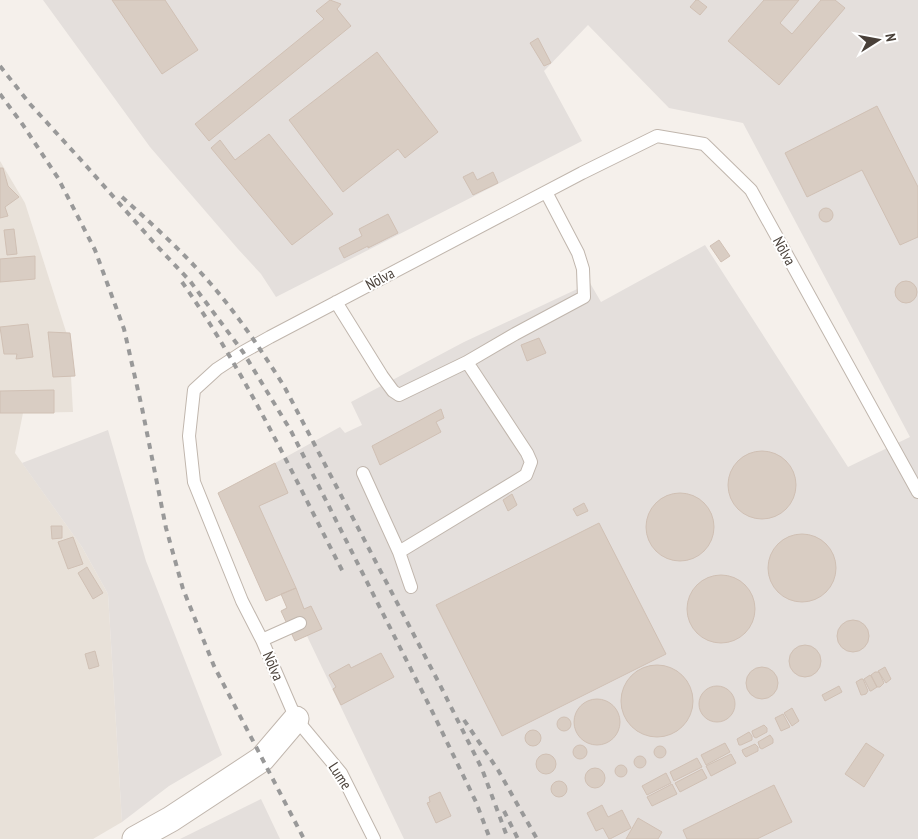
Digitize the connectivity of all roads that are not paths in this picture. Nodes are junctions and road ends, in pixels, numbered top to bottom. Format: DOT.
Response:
graph roads {
  1 [pos="546,192"];
  2 [pos="336,302"];
  3 [pos="467,362"];
  4 [pos="363,473"];
  5 [pos="918,492"];
  6 [pos="399,552"];
  7 [pos="411,587"];
  8 [pos="300,623"];
  9 [pos="262,640"];
  10 [pos="296,719"];
  11 [pos="135,839"];
  12 [pos="374,839"];
  1 -- 2 [label="lane, Nõlva"];
  1 -- 3 [label="lane"];
  1 -- 5 [label="lane, Nõlva"];
  2 -- 3 [label="lane"];
  2 -- 9 [label="lane, Nõlva"];
  3 -- 6 [label="lane"];
  4 -- 6 [label="lane"];
  6 -- 7 [label="lane"];
  8 -- 9 [label="lane"];
  9 -- 10 [label="lane, Nõlva"];
  10 -- 11 [label="street"];
  10 -- 12 [label="lane, Lume"];
}
